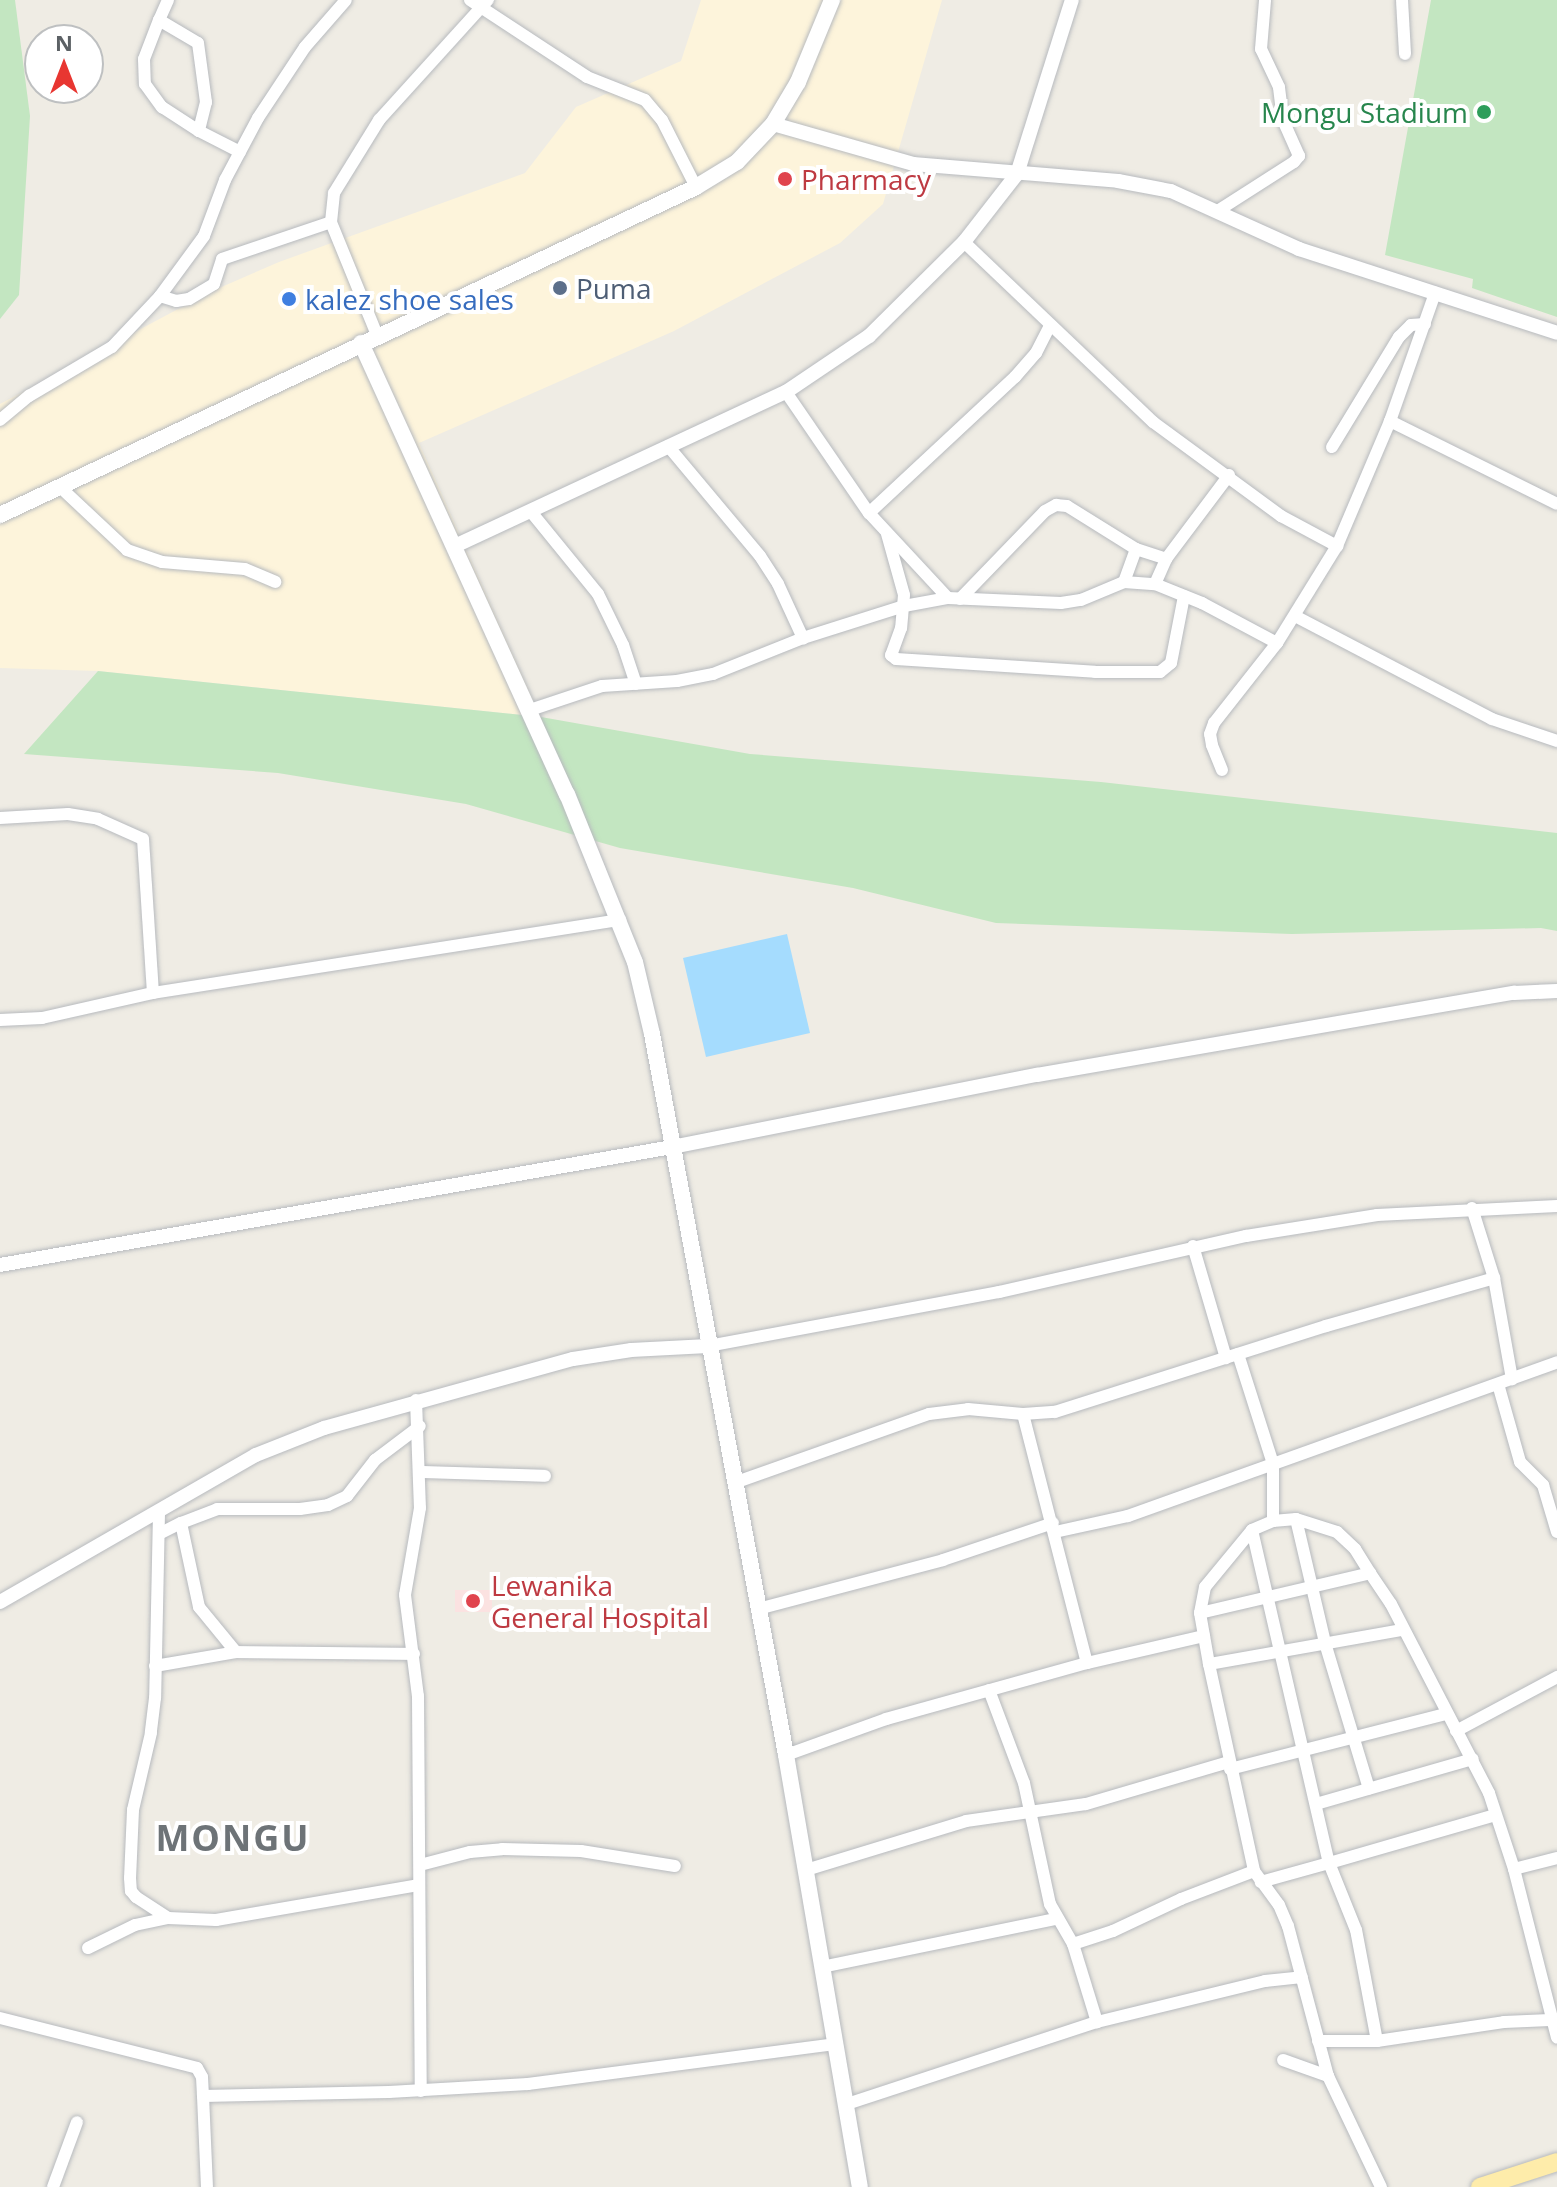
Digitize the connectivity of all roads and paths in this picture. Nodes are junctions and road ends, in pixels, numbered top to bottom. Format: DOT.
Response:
graph roads {
  1 [pos="168,0"];
  2 [pos="346,0"];
  3 [pos="832,0"];
  4 [pos="1072,0"];
  5 [pos="1265,0"];
  6 [pos="1402,0"];
  7 [pos="479,3"];
  8 [pos="159,20"];
  9 [pos="1405,54"];
  10 [pos="773,124"];
  11 [pos="199,131"];
  12 [pos="240,152"];
  13 [pos="1017,174"];
  14 [pos="696,187"];
  15 [pos="1219,210"];
  16 [pos="331,222"];
  17 [pos="964,242"];
  18 [pos="1435,293"];
  19 [pos="160,296"];
  20 [pos="1425,324"];
  21 [pos="1050,325"];
  22 [pos="1557,333"];
  23 [pos="377,335"];
  24 [pos="361,343"];
  25 [pos="786,392"];
  26 [pos="0,420"];
  27 [pos="1390,421"];
  28 [pos="668,446"];
  29 [pos="1332,447"];
  30 [pos="1229,475"];
  31 [pos="60,487"];
  32 [pos="1557,504"];
  33 [pos="532,513"];
  34 [pos="869,513"];
  35 [pos="0,515"];
  36 [pos="887,534"];
  37 [pos="455,546"];
  38 [pos="1337,546"];
  39 [pos="1136,549"];
  40 [pos="1166,559"];
  41 [pos="275,582"];
  42 [pos="1124,582"];
  43 [pos="1155,584"];
  44 [pos="1184,596"];
  45 [pos="954,598"];
  46 [pos="904,606"];
  47 [pos="1295,616"];
  48 [pos="803,638"];
  49 [pos="1277,643"];
  50 [pos="636,684"];
  51 [pos="527,711"];
  52 [pos="1557,741"];
  53 [pos="1222,770"];
  54 [pos="0,818"];
  55 [pos="620,920"];
  56 [pos="1557,991"];
  57 [pos="153,993"];
  58 [pos="0,1020"];
  59 [pos="672,1147"];
  60 [pos="1557,1206"];
  61 [pos="1472,1208"];
  62 [pos="1193,1246"];
  63 [pos="0,1265"];
  64 [pos="1494,1278"];
  65 [pos="708,1346"];
  66 [pos="1232,1356"];
  67 [pos="1557,1362"];
  68 [pos="1512,1379"];
  69 [pos="1498,1384"];
  70 [pos="416,1400"];
  71 [pos="1023,1414"];
  72 [pos="420,1426"];
  73 [pos="1273,1464"];
  74 [pos="421,1472"];
  75 [pos="545,1476"];
  76 [pos="734,1483"];
  77 [pos="159,1513"];
  78 [pos="1296,1519"];
  79 [pos="1273,1521"];
  80 [pos="181,1523"];
  81 [pos="1054,1528"];
  82 [pos="1252,1530"];
  83 [pos="1557,1532"];
  84 [pos="159,1534"];
  85 [pos="1370,1573"];
  86 [pos="1312,1585"];
  87 [pos="1266,1597"];
  88 [pos="0,1602"];
  89 [pos="758,1609"];
  90 [pos="1200,1613"];
  91 [pos="1402,1630"];
  92 [pos="1204,1636"];
  93 [pos="1325,1643"];
  94 [pos="1278,1651"];
  95 [pos="236,1652"];
  96 [pos="414,1654"];
  97 [pos="1087,1663"];
  98 [pos="1209,1664"];
  99 [pos="155,1666"];
  100 [pos="1557,1677"];
  101 [pos="989,1690"];
  102 [pos="1445,1714"];
  103 [pos="1456,1731"];
  104 [pos="1354,1736"];
  105 [pos="1301,1750"];
  106 [pos="786,1755"];
  107 [pos="1473,1759"];
  108 [pos="1230,1766"];
  109 [pos="1369,1789"];
  110 [pos="1316,1804"];
  111 [pos="1030,1811"];
  112 [pos="1495,1815"];
  113 [pos="1557,1858"];
  114 [pos="1329,1863"];
  115 [pos="420,1865"];
  116 [pos="675,1866"];
  117 [pos="1514,1869"];
  118 [pos="806,1870"];
  119 [pos="1258,1877"];
  120 [pos="418,1885"];
  121 [pos="168,1918"];
  122 [pos="1056,1919"];
  123 [pos="1073,1944"];
  124 [pos="88,1948"];
  125 [pos="822,1967"];
  126 [pos="1302,1977"];
  127 [pos="0,2018"];
  128 [pos="1550,2020"];
  129 [pos="1097,2022"];
  130 [pos="1557,2038"];
  131 [pos="1318,2041"];
  132 [pos="1377,2041"];
  133 [pos="836,2044"];
  134 [pos="1283,2060"];
  135 [pos="1328,2076"];
  136 [pos="421,2091"];
  137 [pos="203,2096"];
  138 [pos="847,2104"];
  139 [pos="77,2122"];
  140 [pos="1557,2162"];
  141 [pos="53,2187"];
  142 [pos="207,2187"];
  143 [pos="860,2187"];
  144 [pos="1381,2187"];
  145 [pos="1480,2187"];
  1 -- 8 [label="street"];
  2 -- 12 [label="street"];
  3 -- 10 [label="main road"];
  4 -- 13 [label="street"];
  5 -- 15 [label="street"];
  6 -- 9 [label="street"];
  7 -- 14 [label="street"];
  7 -- 16 [label="street"];
  8 -- 11 [label="street"];
  8 -- 11 [label="street"];
  10 -- 13 [label="street"];
  10 -- 14 [label="main road"];
  11 -- 12 [label="street"];
  12 -- 19 [label="street"];
  13 -- 15 [label="street"];
  13 -- 17 [label="street"];
  14 -- 23 [label="main road"];
  15 -- 18 [label="street"];
  16 -- 19 [label="street"];
  16 -- 23 [label="street"];
  17 -- 21 [label="street"];
  17 -- 25 [label="street"];
  18 -- 20 [label="street"];
  18 -- 22 [label="street"];
  19 -- 26 [label="street"];
  20 -- 27 [label="street"];
  20 -- 29 [label="street"];
  21 -- 30 [label="street"];
  21 -- 34 [label="street"];
  23 -- 24 [label="main road"];
  24 -- 31 [label="main road"];
  24 -- 37 [label="main road"];
  25 -- 28 [label="street"];
  25 -- 34 [label="street"];
  27 -- 32 [label="street"];
  27 -- 38 [label="street"];
  28 -- 33 [label="street"];
  28 -- 48 [label="street"];
  30 -- 38 [label="street"];
  30 -- 40 [label="street"];
  31 -- 35 [label="main road"];
  31 -- 41 [label="street"];
  33 -- 37 [label="street"];
  33 -- 50 [label="street"];
  34 -- 36 [label="street"];
  36 -- 45 [label="street"];
  36 -- 46 [label="street"];
  37 -- 51 [label="main road"];
  38 -- 47 [label="street"];
  39 -- 40 [label="street"];
  39 -- 42 [label="street"];
  39 -- 45 [label="street"];
  40 -- 43 [label="street"];
  42 -- 43 [label="street"];
  42 -- 45 [label="street"];
  43 -- 44 [label="street"];
  44 -- 46 [label="street"];
  44 -- 49 [label="street"];
  45 -- 46 [label="street"];
  46 -- 48 [label="street"];
  47 -- 49 [label="street"];
  47 -- 52 [label="street"];
  48 -- 50 [label="street"];
  49 -- 53 [label="street"];
  50 -- 51 [label="street"];
  51 -- 55 [label="main road"];
  54 -- 57 [label="street"];
  55 -- 57 [label="street"];
  55 -- 59 [label="main road"];
  56 -- 59 [label="street"];
  57 -- 58 [label="street"];
  59 -- 63 [label="street"];
  59 -- 65 [label="main road"];
  60 -- 61 [label="street"];
  61 -- 62 [label="street"];
  61 -- 64 [label="street"];
  62 -- 65 [label="street"];
  62 -- 66 [label="street"];
  64 -- 66 [label="street"];
  64 -- 68 [label="street"];
  65 -- 70 [label="street"];
  65 -- 76 [label="main road"];
  66 -- 71 [label="street"];
  66 -- 73 [label="street"];
  67 -- 68 [label="street"];
  68 -- 69 [label="street"];
  69 -- 73 [label="street"];
  69 -- 83 [label="street"];
  70 -- 72 [label="street"];
  70 -- 77 [label="street"];
  71 -- 76 [label="street"];
  71 -- 81 [label="street"];
  72 -- 74 [label="street"];
  72 -- 80 [label="street"];
  73 -- 79 [label="street"];
  73 -- 81 [label="street"];
  74 -- 75 [label="street"];
  74 -- 96 [label="street"];
  76 -- 89 [label="main road"];
  77 -- 84 [label="street"];
  77 -- 88 [label="street"];
  78 -- 79 [label="street"];
  78 -- 85 [label="street"];
  78 -- 86 [label="street"];
  79 -- 82 [label="street"];
  80 -- 84 [label="street"];
  80 -- 95 [label="street"];
  81 -- 89 [label="street"];
  81 -- 97 [label="street"];
  82 -- 87 [label="street"];
  82 -- 90 [label="street"];
  84 -- 99 [label="street"];
  85 -- 86 [label="street"];
  85 -- 91 [label="street"];
  86 -- 87 [label="street"];
  86 -- 93 [label="street"];
  87 -- 90 [label="street"];
  87 -- 94 [label="street"];
  89 -- 106 [label="main road"];
  90 -- 92 [label="street"];
  91 -- 93 [label="street"];
  91 -- 102 [label="street"];
  92 -- 97 [label="street"];
  92 -- 98 [label="street"];
  93 -- 94 [label="street"];
  93 -- 104 [label="street"];
  94 -- 98 [label="street"];
  94 -- 105 [label="street"];
  95 -- 96 [label="street"];
  95 -- 99 [label="street"];
  96 -- 115 [label="street"];
  97 -- 101 [label="street"];
  98 -- 108 [label="street"];
  99 -- 121 [label="street"];
  100 -- 103 [label="street"];
  101 -- 106 [label="street"];
  101 -- 111 [label="street"];
  102 -- 103 [label="street"];
  102 -- 104 [label="street"];
  103 -- 107 [label="street"];
  104 -- 105 [label="street"];
  104 -- 109 [label="street"];
  105 -- 108 [label="street"];
  105 -- 110 [label="street"];
  106 -- 118 [label="main road"];
  107 -- 109 [label="street"];
  107 -- 112 [label="street"];
  108 -- 111 [label="street"];
  108 -- 119 [label="street"];
  109 -- 110 [label="street"];
  110 -- 114 [label="street"];
  111 -- 118 [label="street"];
  111 -- 122 [label="street"];
  112 -- 114 [label="street"];
  112 -- 117 [label="street"];
  113 -- 117 [label="street"];
  114 -- 119 [label="street"];
  114 -- 132 [label="street"];
  115 -- 116 [label="street"];
  115 -- 120 [label="street"];
  117 -- 128 [label="street"];
  118 -- 125 [label="main road"];
  119 -- 123 [label="street"];
  119 -- 126 [label="street"];
  120 -- 121 [label="street"];
  120 -- 136 [label="street"];
  121 -- 124 [label="street"];
  122 -- 123 [label="street"];
  122 -- 125 [label="street"];
  123 -- 129 [label="street"];
  125 -- 133 [label="main road"];
  126 -- 129 [label="street"];
  126 -- 131 [label="street"];
  127 -- 137 [label="street"];
  128 -- 130 [label="street"];
  128 -- 132 [label="street"];
  129 -- 138 [label="street"];
  131 -- 132 [label="street"];
  131 -- 135 [label="street"];
  133 -- 136 [label="street"];
  133 -- 138 [label="main road"];
  134 -- 135 [label="street"];
  135 -- 144 [label="street"];
  136 -- 137 [label="street"];
  137 -- 142 [label="street"];
  138 -- 143 [label="main road"];
  139 -- 141 [label="street"];
  140 -- 145 [label="main road"];
}
